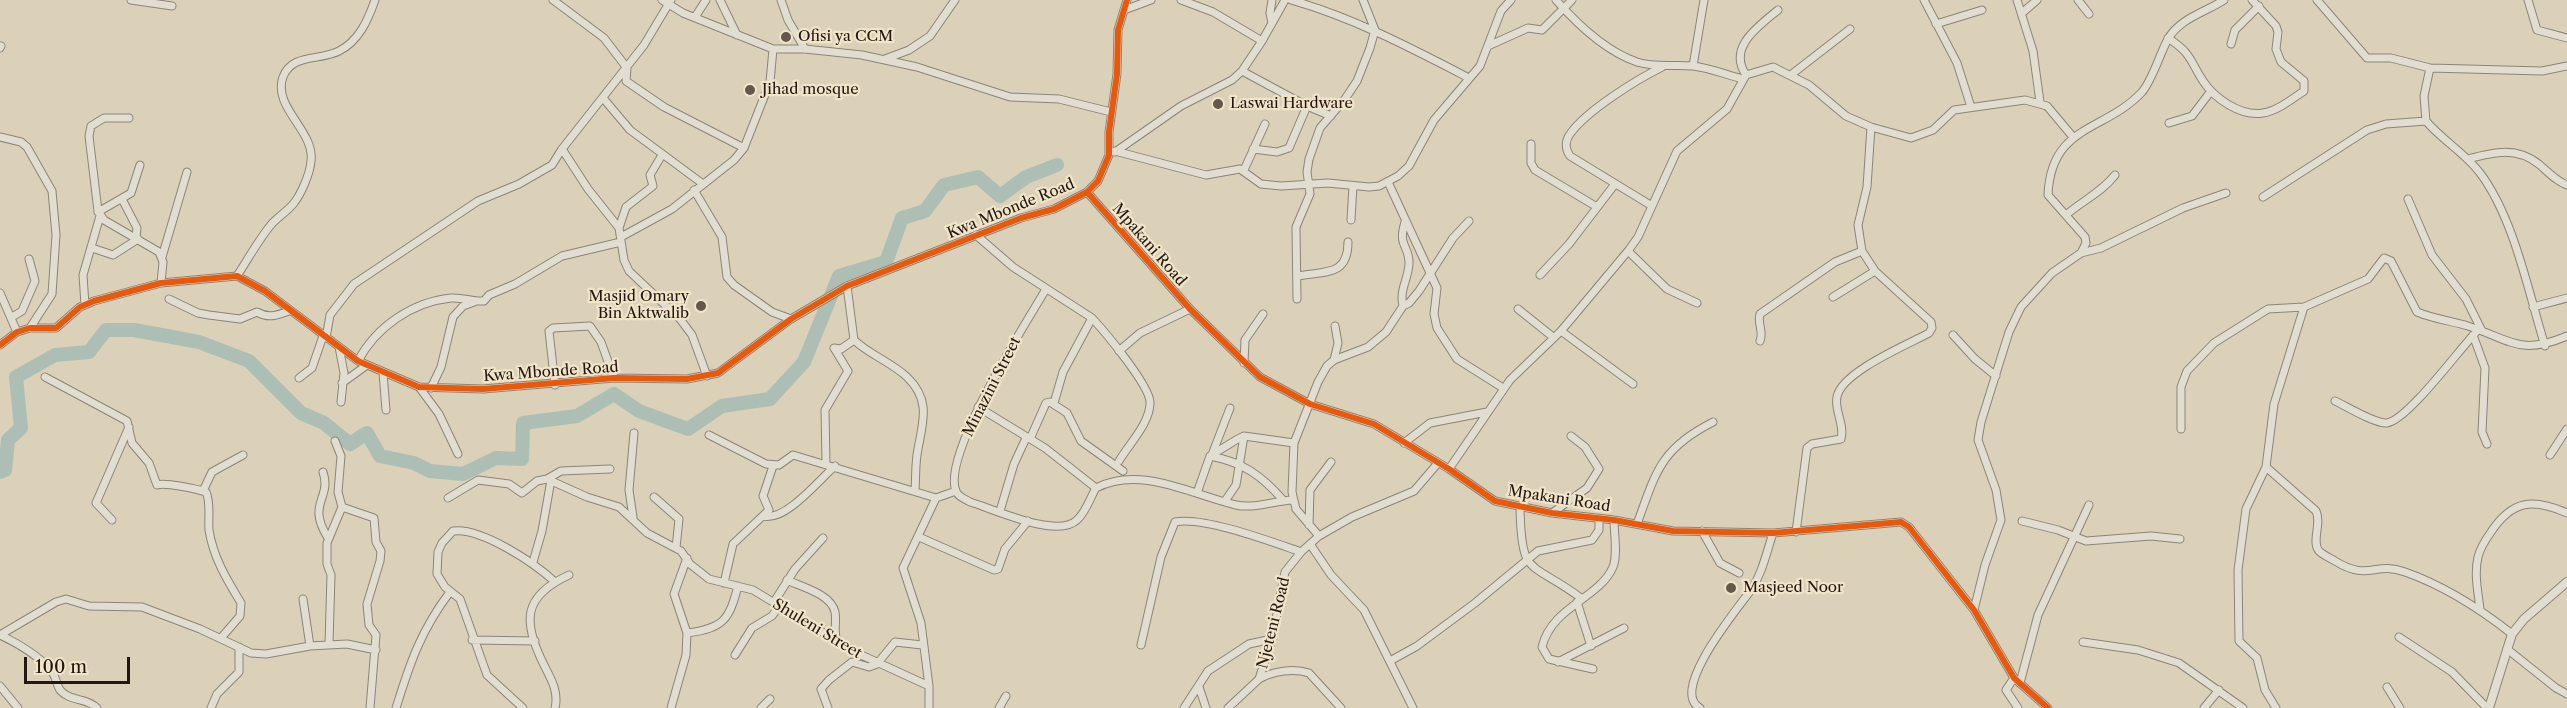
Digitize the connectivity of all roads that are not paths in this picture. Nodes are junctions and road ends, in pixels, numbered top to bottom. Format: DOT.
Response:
graph roads {
  1 [pos="131,0"];
  2 [pos="375,0"];
  3 [pos="553,0"];
  4 [pos="662,0"];
  5 [pos="706,0"];
  6 [pos="720,0"];
  7 [pos="781,0"];
  8 [pos="956,0"];
  9 [pos="1127,0"];
  10 [pos="1151,0"];
  11 [pos="1181,0"];
  12 [pos="1272,0"];
  13 [pos="1285,0"];
  14 [pos="1291,0"];
  15 [pos="1363,0"];
  16 [pos="1511,0"];
  17 [pos="1556,0"];
  18 [pos="1572,0"];
  19 [pos="1704,0"];
  20 [pos="1924,0"];
  21 [pos="2017,0"];
  22 [pos="2037,0"];
  23 [pos="2078,0"];
  24 [pos="2224,0"];
  25 [pos="2252,0"];
  26 [pos="2317,0"];
  27 [pos="2528,0"];
  28 [pos="670,3"];
  29 [pos="171,6"];
  30 [pos="2259,6"];
  31 [pos="1563,7"];
  32 [pos="1124,10"];
  33 [pos="1778,10"];
  34 [pos="1982,10"];
  35 [pos="2022,13"];
  36 [pos="2089,14"];
  37 [pos="695,17"];
  38 [pos="1272,23"];
  39 [pos="1936,24"];
  40 [pos="1850,29"];
  41 [pos="1375,30"];
  42 [pos="737,35"];
  43 [pos="2168,38"];
  44 [pos="2567,38"];
  45 [pos="1262,41"];
  46 [pos="2231,44"];
  47 [pos="1488,46"];
  48 [pos="773,49"];
  49 [pos="805,49"];
  50 [pos="884,60"];
  51 [pos="1693,66"];
  52 [pos="2567,66"];
  53 [pos="1662,67"];
  54 [pos="627,68"];
  55 [pos="2430,68"];
  56 [pos="1242,70"];
  57 [pos="1792,74"];
  58 [pos="1744,77"];
  59 [pos="1469,78"];
  60 [pos="2211,91"];
  61 [pos="603,98"];
  62 [pos="2040,102"];
  63 [pos="1307,106"];
  64 [pos="1971,107"];
  65 [pos="1111,112"];
  66 [pos="1331,116"];
  67 [pos="129,118"];
  68 [pos="2426,121"];
  69 [pos="2169,123"];
  70 [pos="1264,124"];
  71 [pos="1871,127"];
  72 [pos="2073,136"];
  73 [pos="0,137"];
  74 [pos="1531,144"];
  75 [pos="744,148"];
  76 [pos="562,149"];
  77 [pos="1253,149"];
  78 [pos="1112,153"];
  79 [pos="662,155"];
  80 [pos="2468,159"];
  81 [pos="140,165"];
  82 [pos="1244,170"];
  83 [pos="187,172"];
  84 [pos="2115,175"];
  85 [pos="1388,182"];
  86 [pos="1308,183"];
  87 [pos="703,184"];
  88 [pos="1615,184"];
  89 [pos="2567,185"];
  90 [pos="1353,186"];
  91 [pos="694,190"];
  92 [pos="1087,192"];
  93 [pos="2226,193"];
  94 [pos="2263,197"];
  95 [pos="122,199"];
  96 [pos="2409,199"];
  97 [pos="1652,206"];
  98 [pos="1597,207"];
  99 [pos="99,214"];
  100 [pos="2066,215"];
  101 [pos="1351,220"];
  102 [pos="1469,221"];
  103 [pos="1405,222"];
  104 [pos="619,228"];
  105 [pos="976,235"];
  106 [pos="137,239"];
  107 [pos="621,240"];
  108 [pos="1348,242"];
  109 [pos="92,248"];
  110 [pos="1628,250"];
  111 [pos="1862,251"];
  112 [pos="2081,253"];
  113 [pos="162,257"];
  114 [pos="29,259"];
  115 [pos="1875,271"];
  116 [pos="1431,272"];
  117 [pos="1540,275"];
  118 [pos="237,276"];
  119 [pos="1298,276"];
  120 [pos="161,283"];
  121 [pos="847,286"];
  122 [pos="1046,289"];
  123 [pos="0,293"];
  124 [pos="1833,297"];
  125 [pos="2567,298"];
  126 [pos="169,299"];
  127 [pos="1297,299"];
  128 [pos="479,301"];
  129 [pos="1697,303"];
  130 [pos="85,305"];
  131 [pos="1403,306"];
  132 [pos="2304,307"];
  133 [pos="2533,307"];
  134 [pos="1190,309"];
  135 [pos="1518,309"];
  136 [pos="289,311"];
  137 [pos="1263,314"];
  138 [pos="12,317"];
  139 [pos="1092,318"];
  140 [pos="791,319"];
  141 [pos="1335,326"];
  142 [pos="30,328"];
  143 [pos="1561,331"];
  144 [pos="18,332"];
  145 [pos="2478,332"];
  146 [pos="1953,335"];
  147 [pos="2567,336"];
  148 [pos="324,337"];
  149 [pos="1553,337"];
  150 [pos="854,339"];
  151 [pos="1760,341"];
  152 [pos="0,345"];
  153 [pos="2545,346"];
  154 [pos="339,347"];
  155 [pos="1119,351"];
  156 [pos="1334,360"];
  157 [pos="357,361"];
  158 [pos="1244,363"];
  159 [pos="367,365"];
  160 [pos="383,373"];
  161 [pos="45,376"];
  162 [pos="707,376"];
  163 [pos="1996,376"];
  164 [pos="299,378"];
  165 [pos="614,378"];
  166 [pos="342,383"];
  167 [pos="555,384"];
  168 [pos="1633,384"];
  169 [pos="419,387"];
  170 [pos="431,388"];
  171 [pos="1503,388"];
  172 [pos="2335,401"];
  173 [pos="341,402"];
  174 [pos="1054,404"];
  175 [pos="1310,404"];
  176 [pos="978,407"];
  177 [pos="1230,408"];
  178 [pos="386,410"];
  179 [pos="1487,412"];
  180 [pos="1713,422"];
  181 [pos="129,427"];
  182 [pos="2181,429"];
  183 [pos="2567,429"];
  184 [pos="633,433"];
  185 [pos="709,435"];
  186 [pos="1244,436"];
  187 [pos="1571,436"];
  188 [pos="1028,439"];
  189 [pos="335,441"];
  190 [pos="1294,443"];
  191 [pos="1404,443"];
  192 [pos="2487,444"];
  193 [pos="458,454"];
  194 [pos="1212,454"];
  195 [pos="243,455"];
  196 [pos="2550,455"];
  197 [pos="1119,461"];
  198 [pos="1331,462"];
  199 [pos="826,463"];
  200 [pos="1239,463"];
  201 [pos="1438,463"];
  202 [pos="773,466"];
  203 [pos="835,466"];
  204 [pos="2266,467"];
  205 [pos="610,469"];
  206 [pos="1449,469"];
  207 [pos="1123,471"];
  208 [pos="323,472"];
  209 [pos="549,479"];
  210 [pos="1096,488"];
  211 [pos="915,490"];
  212 [pos="203,491"];
  213 [pos="956,491"];
  214 [pos="1197,493"];
  215 [pos="654,497"];
  216 [pos="448,498"];
  217 [pos="936,498"];
  218 [pos="1284,500"];
  219 [pos="1292,500"];
  220 [pos="1225,501"];
  221 [pos="2089,505"];
  222 [pos="1520,506"];
  223 [pos="342,507"];
  224 [pos="1000,511"];
  225 [pos="1552,513"];
  226 [pos="2567,513"];
  227 [pos="763,516"];
  228 [pos="633,518"];
  229 [pos="1599,519"];
  230 [pos="112,520"];
  231 [pos="1614,520"];
  232 [pos="1028,521"];
  233 [pos="2022,521"];
  234 [pos="1637,524"];
  235 [pos="1310,525"];
  236 [pos="1702,531"];
  237 [pos="1796,532"];
  238 [pos="1773,533"];
  239 [pos="1319,536"];
  240 [pos="919,537"];
  241 [pos="328,538"];
  242 [pos="823,538"];
  243 [pos="2075,538"];
  244 [pos="2180,539"];
  245 [pos="1310,544"];
  246 [pos="676,548"];
  247 [pos="1301,552"];
  248 [pos="687,558"];
  249 [pos="1525,560"];
  250 [pos="533,562"];
  251 [pos="1738,573"];
  252 [pos="569,574"];
  253 [pos="788,580"];
  254 [pos="554,581"];
  255 [pos="2567,582"];
  256 [pos="724,583"];
  257 [pos="738,586"];
  258 [pos="450,592"];
  259 [pos="303,599"];
  260 [pos="1579,600"];
  261 [pos="776,604"];
  262 [pos="2480,609"];
  263 [pos="1974,610"];
  264 [pos="1624,628"];
  265 [pos="687,633"];
  266 [pos="2512,634"];
  267 [pos="2399,637"];
  268 [pos="221,638"];
  269 [pos="1272,639"];
  270 [pos="472,640"];
  271 [pos="535,641"];
  272 [pos="837,641"];
  273 [pos="2083,642"];
  274 [pos="329,644"];
  275 [pos="922,645"];
  276 [pos="1141,645"];
  277 [pos="310,646"];
  278 [pos="1591,646"];
  279 [pos="240,647"];
  280 [pos="2506,649"];
  281 [pos="376,650"];
  282 [pos="735,655"];
  283 [pos="1390,661"];
  284 [pos="1558,662"];
  285 [pos="877,664"];
  286 [pos="1593,669"];
  287 [pos="1259,679"];
  288 [pos="2017,680"];
  289 [pos="0,686"];
  290 [pos="929,686"];
  291 [pos="1199,687"];
  292 [pos="2387,687"];
  293 [pos="2219,690"];
  294 [pos="2566,694"];
  295 [pos="1006,696"];
  296 [pos="770,699"];
  297 [pos="18,708"];
  298 [pos="97,708"];
  299 [pos="211,708"];
  300 [pos="370,708"];
  301 [pos="396,708"];
  302 [pos="523,708"];
  303 [pos="555,708"];
  304 [pos="671,708"];
  305 [pos="761,708"];
  306 [pos="828,708"];
  307 [pos="929,708"];
  308 [pos="999,708"];
  309 [pos="1184,708"];
  310 [pos="1206,708"];
  311 [pos="1228,708"];
  312 [pos="1341,708"];
  313 [pos="1413,708"];
  314 [pos="1700,708"];
  315 [pos="2018,708"];
  316 [pos="2048,708"];
  317 [pos="2204,708"];
  318 [pos="2243,708"];
  319 [pos="2276,708"];
  320 [pos="2400,708"];
  321 [pos="2488,708"];
  1 -- 29 [label="street"];
  2 -- 118 [label="street"];
  3 -- 54 [label="street"];
  4 -- 28 [label="street"];
  5 -- 37 [label="street"];
  6 -- 42 [label="street"];
  7 -- 49 [label="street"];
  8 -- 50 [label="street"];
  9 -- 32 [label="street, Kwa Mbonde Road"];
  10 -- 32 [label="street"];
  11 -- 45 [label="street"];
  12 -- 38 [label="street"];
  13 -- 38 [label="street"];
  14 -- 41 [label="street"];
  15 -- 41 [label="street"];
  16 -- 47 [label="street"];
  17 -- 31 [label="street"];
  18 -- 31 [label="street"];
  19 -- 51 [label="street"];
  20 -- 39 [label="street"];
  21 -- 35 [label="street"];
  22 -- 35 [label="street"];
  23 -- 36 [label="street"];
  24 -- 43 [label="street"];
  25 -- 30 [label="street"];
  26 -- 55 [label="street"];
  27 -- 44 [label="street"];
  28 -- 37 [label="street"];
  28 -- 54 [label="street"];
  30 -- 46 [label="street"];
  30 -- 60 [label="street"];
  31 -- 47 [label="street"];
  31 -- 53 [label="street"];
  32 -- 65 [label="street, Kwa Mbonde Road"];
  33 -- 58 [label="street"];
  34 -- 39 [label="street"];
  35 -- 62 [label="street"];
  37 -- 42 [label="street"];
  38 -- 45 [label="street"];
  39 -- 64 [label="street"];
  40 -- 57 [label="street"];
  41 -- 59 [label="street"];
  41 -- 66 [label="street"];
  42 -- 48 [label="street"];
  43 -- 60 [label="street"];
  43 -- 72 [label="street"];
  45 -- 56 [label="street"];
  47 -- 59 [label="street"];
  48 -- 49 [label="street"];
  48 -- 75 [label="street"];
  49 -- 50 [label="street"];
  50 -- 65 [label="street"];
  51 -- 53 [label="street"];
  51 -- 58 [label="street"];
  52 -- 55 [label="street"];
  53 -- 88 [label="street"];
  54 -- 61 [label="street"];
  54 -- 75 [label="street"];
  55 -- 68 [label="street"];
  56 -- 63 [label="street"];
  56 -- 78 [label="street"];
  57 -- 58 [label="street"];
  57 -- 71 [label="street"];
  58 -- 97 [label="street"];
  59 -- 85 [label="street"];
  60 -- 69 [label="street"];
  61 -- 76 [label="street"];
  61 -- 79 [label="street"];
  62 -- 64 [label="street"];
  62 -- 72 [label="street"];
  63 -- 66 [label="street"];
  63 -- 77 [label="street"];
  64 -- 71 [label="street"];
  65 -- 78 [label="street, Kwa Mbonde Road"];
  66 -- 86 [label="street"];
  67 -- 99 [label="street"];
  68 -- 80 [label="street"];
  68 -- 94 [label="street"];
  70 -- 77 [label="street"];
  71 -- 111 [label="street"];
  72 -- 100 [label="street"];
  73 -- 142 [label="street"];
  74 -- 98 [label="street"];
  75 -- 87 [label="street"];
  76 -- 104 [label="street"];
  76 -- 148 [label="street"];
  77 -- 82 [label="street"];
  78 -- 82 [label="street"];
  78 -- 92 [label="street, Kwa Mbonde Road"];
  79 -- 87 [label="street"];
  79 -- 104 [label="street"];
  80 -- 89 [label="street"];
  80 -- 133 [label="street"];
  81 -- 95 [label="street"];
  82 -- 86 [label="street"];
  83 -- 113 [label="street"];
  84 -- 100 [label="street"];
  85 -- 90 [label="street"];
  85 -- 103 [label="street"];
  86 -- 90 [label="street"];
  86 -- 119 [label="street"];
  87 -- 91 [label="street"];
  88 -- 97 [label="street"];
  88 -- 98 [label="street"];
  90 -- 101 [label="street"];
  91 -- 107 [label="street"];
  91 -- 140 [label="street"];
  92 -- 105 [label="street, Kwa Mbonde Road"];
  92 -- 134 [label="street, Mpakani Road"];
  93 -- 112 [label="street"];
  95 -- 99 [label="street"];
  95 -- 106 [label="street"];
  96 -- 145 [label="street"];
  97 -- 110 [label="street"];
  98 -- 117 [label="street"];
  99 -- 106 [label="street"];
  99 -- 109 [label="street"];
  100 -- 112 [label="street"];
  102 -- 116 [label="street"];
  103 -- 116 [label="street"];
  103 -- 131 [label="street"];
  104 -- 107 [label="street"];
  105 -- 121 [label="street, Kwa Mbonde Road"];
  105 -- 122 [label="street"];
  106 -- 109 [label="street"];
  106 -- 113 [label="street"];
  107 -- 128 [label="street"];
  107 -- 162 [label="street"];
  108 -- 119 [label="street"];
  109 -- 130 [label="street"];
  110 -- 129 [label="street"];
  110 -- 143 [label="street"];
  111 -- 115 [label="street"];
  111 -- 151 [label="street"];
  112 -- 163 [label="street"];
  113 -- 120 [label="street"];
  114 -- 138 [label="street"];
  115 -- 124 [label="street"];
  115 -- 237 [label="street"];
  116 -- 131 [label="street"];
  116 -- 171 [label="street"];
  118 -- 120 [label="street"];
  118 -- 136 [label="street, Kwa Mbonde Road"];
  119 -- 127 [label="street"];
  120 -- 130 [label="street"];
  121 -- 140 [label="street, Kwa Mbonde Road"];
  121 -- 150 [label="street"];
  122 -- 139 [label="street"];
  122 -- 176 [label="street, Minazini Street"];
  123 -- 138 [label="street"];
  125 -- 133 [label="street"];
  126 -- 136 [label="street"];
  128 -- 157 [label="street"];
  128 -- 170 [label="street"];
  130 -- 142 [label="street"];
  131 -- 156 [label="street"];
  132 -- 145 [label="street"];
  132 -- 182 [label="street"];
  132 -- 204 [label="street"];
  133 -- 153 [label="street"];
  134 -- 155 [label="street"];
  134 -- 158 [label="street, Mpakani Road"];
  135 -- 149 [label="street"];
  136 -- 148 [label="street, Kwa Mbonde Road"];
  137 -- 158 [label="street"];
  138 -- 144 [label="street"];
  139 -- 155 [label="street"];
  139 -- 174 [label="street"];
  140 -- 162 [label="street, Kwa Mbonde Road"];
  141 -- 156 [label="street"];
  142 -- 144 [label="street"];
  143 -- 149 [label="street"];
  143 -- 168 [label="street"];
  144 -- 152 [label="street"];
  145 -- 153 [label="street"];
  145 -- 172 [label="street"];
  145 -- 192 [label="street"];
  146 -- 163 [label="street"];
  147 -- 153 [label="street"];
  148 -- 154 [label="street, Kwa Mbonde Road"];
  148 -- 164 [label="street"];
  149 -- 171 [label="street"];
  150 -- 199 [label="street"];
  150 -- 211 [label="street"];
  154 -- 157 [label="street, Kwa Mbonde Road"];
  154 -- 166 [label="street"];
  155 -- 197 [label="street"];
  156 -- 175 [label="street"];
  157 -- 159 [label="street, Kwa Mbonde Road"];
  158 -- 175 [label="street, Mpakani Road"];
  159 -- 160 [label="street, Kwa Mbonde Road"];
  159 -- 166 [label="street"];
  160 -- 169 [label="street, Kwa Mbonde Road"];
  160 -- 178 [label="street"];
  161 -- 181 [label="street"];
  162 -- 165 [label="street, Kwa Mbonde Road"];
  163 -- 263 [label="street"];
  165 -- 167 [label="street, Kwa Mbonde Road"];
  165 -- 167 [label="street"];
  166 -- 173 [label="street"];
  167 -- 170 [label="street, Kwa Mbonde Road"];
  169 -- 170 [label="street, Kwa Mbonde Road"];
  169 -- 193 [label="street"];
  171 -- 179 [label="street"];
  174 -- 188 [label="street"];
  174 -- 207 [label="street"];
  175 -- 190 [label="street"];
  175 -- 191 [label="street, Mpakani Road"];
  176 -- 188 [label="street"];
  176 -- 213 [label="street, Minazini Street"];
  177 -- 194 [label="street"];
  179 -- 191 [label="street"];
  179 -- 206 [label="street"];
  180 -- 234 [label="street"];
  181 -- 212 [label="street"];
  181 -- 230 [label="street"];
  183 -- 196 [label="street"];
  184 -- 228 [label="street"];
  185 -- 202 [label="street"];
  186 -- 190 [label="street"];
  186 -- 194 [label="street"];
  186 -- 200 [label="street"];
  187 -- 225 [label="street"];
  188 -- 210 [label="street"];
  188 -- 224 [label="street"];
  189 -- 223 [label="street"];
  190 -- 219 [label="street"];
  191 -- 201 [label="street, Mpakani Road"];
  194 -- 200 [label="street"];
  194 -- 214 [label="street"];
  195 -- 212 [label="street"];
  198 -- 235 [label="street"];
  199 -- 202 [label="street"];
  199 -- 203 [label="street"];
  200 -- 218 [label="street"];
  200 -- 220 [label="street"];
  201 -- 206 [label="street, Mpakani Road"];
  201 -- 239 [label="street, Njeteni Road"];
  202 -- 227 [label="street"];
  203 -- 211 [label="street"];
  203 -- 227 [label="street"];
  204 -- 262 [label="street"];
  204 -- 319 [label="street"];
  205 -- 209 [label="street"];
  206 -- 222 [label="street, Mpakani Road"];
  208 -- 241 [label="street"];
  209 -- 216 [label="street"];
  209 -- 228 [label="street"];
  209 -- 250 [label="street"];
  210 -- 214 [label="street"];
  210 -- 232 [label="street"];
  211 -- 217 [label="street"];
  212 -- 268 [label="street"];
  213 -- 217 [label="street"];
  213 -- 224 [label="street"];
  214 -- 220 [label="street"];
  215 -- 246 [label="street"];
  217 -- 240 [label="street"];
  218 -- 219 [label="street"];
  218 -- 220 [label="street"];
  219 -- 235 [label="street"];
  221 -- 243 [label="street"];
  222 -- 225 [label="street, Mpakani Road"];
  222 -- 249 [label="street"];
  223 -- 241 [label="street"];
  223 -- 281 [label="street"];
  224 -- 232 [label="street"];
  225 -- 229 [label="street, Mpakani Road"];
  226 -- 262 [label="street"];
  227 -- 256 [label="street"];
  228 -- 246 [label="street"];
  229 -- 231 [label="street, Mpakani Road"];
  229 -- 249 [label="street"];
  231 -- 234 [label="street, Mpakani Road"];
  231 -- 260 [label="street"];
  232 -- 240 [label="street"];
  233 -- 243 [label="street"];
  234 -- 236 [label="street, Mpakani Road"];
  235 -- 239 [label="street"];
  236 -- 238 [label="street, Mpakani Road"];
  236 -- 251 [label="street"];
  237 -- 238 [label="street, Mpakani Road"];
  237 -- 263 [label="street, Mpakani Road"];
  238 -- 314 [label="street"];
  239 -- 245 [label="street, Njeteni Road"];
  240 -- 275 [label="street"];
  241 -- 274 [label="street"];
  242 -- 253 [label="street"];
  243 -- 244 [label="street"];
  243 -- 288 [label="street"];
  245 -- 247 [label="street, Njeteni Road"];
  245 -- 283 [label="street"];
  246 -- 248 [label="street"];
  247 -- 269 [label="street, Njeteni Road"];
  247 -- 276 [label="street"];
  248 -- 256 [label="street, Shuleni Street"];
  248 -- 265 [label="street"];
  249 -- 260 [label="street"];
  249 -- 283 [label="street"];
  250 -- 254 [label="street"];
  250 -- 258 [label="street"];
  252 -- 254 [label="street"];
  253 -- 261 [label="street"];
  253 -- 272 [label="street"];
  254 -- 271 [label="street"];
  255 -- 266 [label="street"];
  256 -- 257 [label="street, Shuleni Street"];
  257 -- 261 [label="street, Shuleni Street"];
  257 -- 265 [label="street"];
  258 -- 270 [label="street"];
  258 -- 301 [label="street"];
  259 -- 277 [label="street"];
  260 -- 278 [label="street"];
  260 -- 284 [label="street"];
  261 -- 272 [label="street, Shuleni Street"];
  261 -- 282 [label="street"];
  262 -- 266 [label="street"];
  263 -- 288 [label="street, Mpakani Road"];
  264 -- 278 [label="street"];
  265 -- 304 [label="street"];
  266 -- 280 [label="street"];
  267 -- 321 [label="street"];
  268 -- 279 [label="street"];
  268 -- 298 [label="street"];
  269 -- 287 [label="street, Njeteni Road"];
  269 -- 291 [label="street"];
  270 -- 271 [label="street"];
  270 -- 302 [label="street"];
  271 -- 303 [label="street"];
  272 -- 285 [label="street, Shuleni Street"];
  273 -- 293 [label="street"];
  274 -- 277 [label="street"];
  274 -- 281 [label="street"];
  275 -- 285 [label="street"];
  275 -- 290 [label="street"];
  277 -- 279 [label="street"];
  278 -- 284 [label="street"];
  279 -- 299 [label="street"];
  280 -- 294 [label="street"];
  280 -- 321 [label="street"];
  281 -- 300 [label="street"];
  283 -- 313 [label="street"];
  284 -- 286 [label="street"];
  285 -- 290 [label="street, Shuleni Street"];
  285 -- 306 [label="street"];
  287 -- 311 [label="street, Njeteni Road"];
  287 -- 312 [label="street"];
  288 -- 315 [label="street"];
  288 -- 316 [label="street, Mpakani Road"];
  289 -- 297 [label="street"];
  290 -- 307 [label="street"];
  291 -- 309 [label="street"];
  291 -- 310 [label="street"];
  292 -- 320 [label="street"];
  293 -- 317 [label="street"];
  293 -- 318 [label="street"];
  295 -- 308 [label="street"];
  296 -- 305 [label="street"];
}
